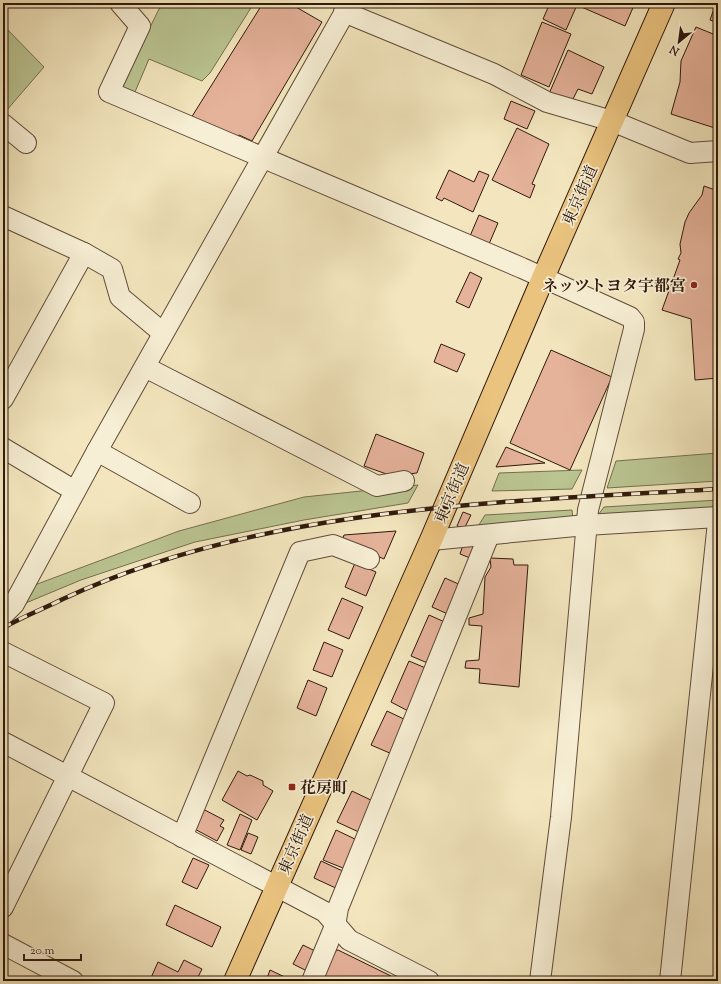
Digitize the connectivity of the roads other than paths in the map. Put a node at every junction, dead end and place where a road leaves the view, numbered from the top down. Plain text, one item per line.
1 (120, 3) edge
2 (664, 3) edge
3 (347, 8) edge
4 (612, 121) junction
5 (3, 124) edge
6 (26, 143) dead end
7 (718, 151) edge
8 (262, 157) junction
9 (3, 216) edge
10 (84, 253) junction
11 (543, 278) junction
12 (163, 333) junction
13 (144, 366) junction
14 (3, 399) edge
15 (3, 448) edge
16 (97, 451) junction
17 (404, 481) dead end
18 (75, 491) junction
19 (190, 503) dead end
20 (718, 517) edge
21 (718, 522) edge
22 (586, 525) junction
23 (489, 535) junction
24 (431, 540) junction
25 (369, 560) dead end
26 (3, 616) edge
27 (3, 652) edge
28 (3, 742) edge
29 (67, 777) junction
30 (182, 837) junction
31 (275, 888) junction
32 (3, 907) edge
33 (335, 926) junction
34 (3, 944) edge
35 (73, 981) edge
36 (234, 981) edge
37 (312, 981) edge
38 (429, 981) edge
39 (540, 981) edge
40 (670, 981) edge

1 - 8 street
2 - 4 highway, 東京街道
3 - 4 street
3 - 8 street
4 - 7 street
4 - 11 highway, 東京街道
5 - 6 street
8 - 11 street
8 - 12 street
9 - 10 street
10 - 12 street
10 - 14 street
11 - 22 street
11 - 24 highway, 東京街道
12 - 13 street
13 - 16 street
13 - 17 street
15 - 18 street
16 - 18 street
16 - 19 street
18 - 26 street
20 - 22 street
21 - 40 street
22 - 23 street
22 - 39 street
23 - 24 street
23 - 33 street
24 - 31 highway, 東京街道
25 - 30 street
27 - 29 street
28 - 29 street
29 - 30 street
29 - 32 street
30 - 31 street
31 - 33 street
31 - 36 highway, 東京街道
33 - 37 street
33 - 38 street
34 - 35 street

